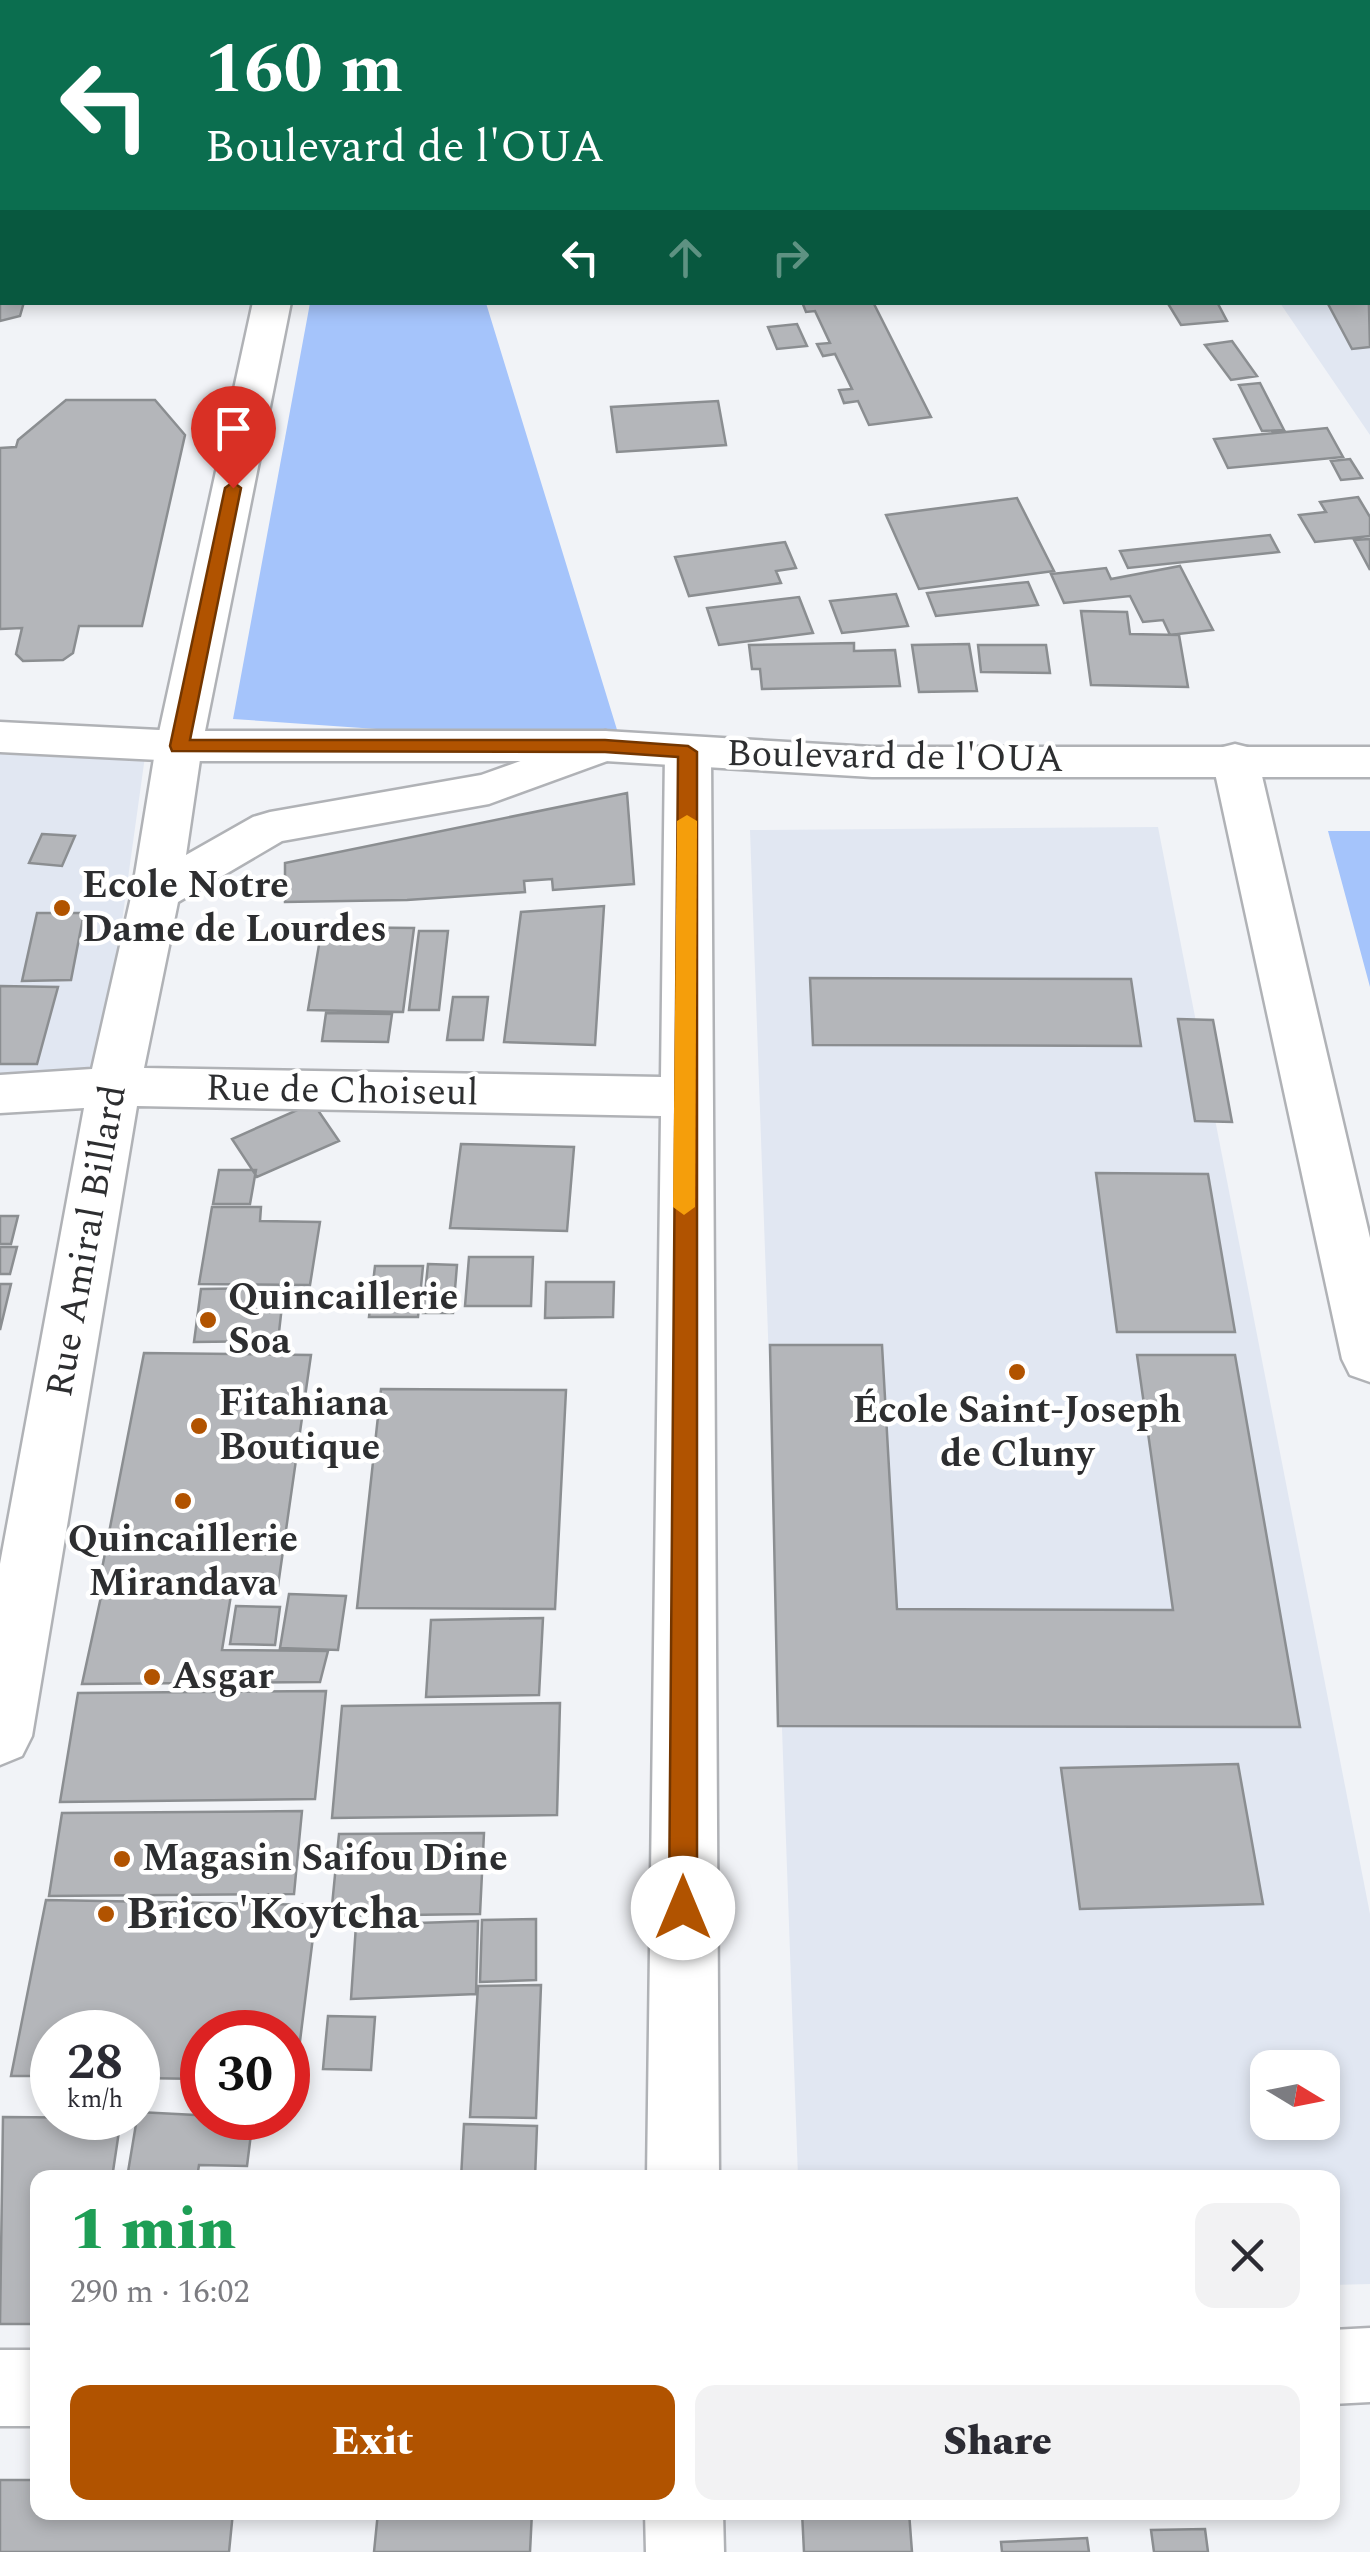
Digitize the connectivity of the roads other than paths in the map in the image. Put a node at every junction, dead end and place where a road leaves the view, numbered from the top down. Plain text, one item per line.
1 (271, 305) edge
2 (0, 737) edge
3 (179, 746) junction
4 (605, 746) junction
5 (688, 752) junction
6 (1234, 760) junction
7 (1370, 762) edge
8 (156, 893) junction
9 (114, 1087) junction
10 (0, 1094) edge
11 (684, 1097) junction
12 (1370, 1359) edge
13 (0, 1736) edge
14 (683, 2170) edge
15 (1370, 2365) edge
16 (1340, 2367) edge
17 (0, 2388) edge
18 (30, 2388) edge
19 (684, 2520) edge
20 (685, 2552) edge

1 - 3 street, Rue Amiral Billard
2 - 3 street, Boulevard de l'OUA
3 - 4 street, Boulevard de l'OUA
3 - 8 street, Rue Amiral Billard
4 - 5 street, Boulevard de l'OUA
4 - 8 street
5 - 6 street, Boulevard de l'OUA
5 - 11 street
6 - 7 street, Boulevard de l'OUA
6 - 12 street
8 - 9 street, Rue Amiral Billard
9 - 10 street, Rue de Choiseul
9 - 11 street, Rue de Choiseul
9 - 13 street, Rue Amiral Billard
11 - 14 street
15 - 16 street
17 - 18 street
19 - 20 street

